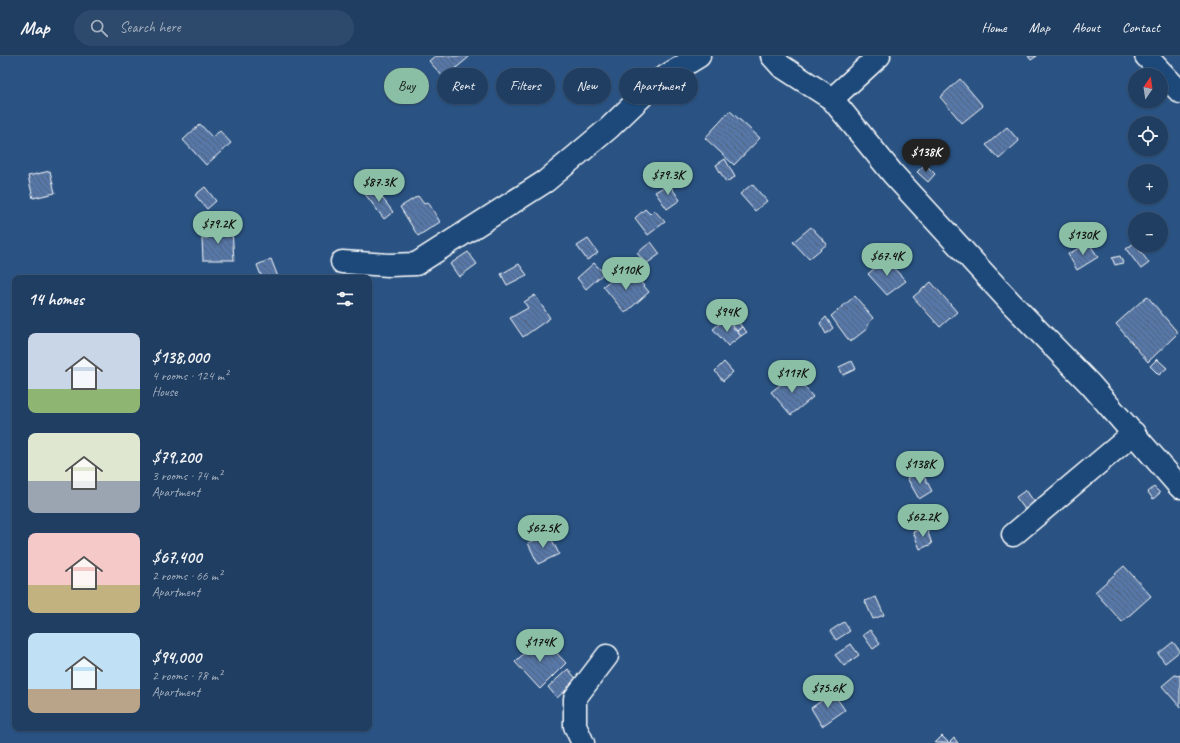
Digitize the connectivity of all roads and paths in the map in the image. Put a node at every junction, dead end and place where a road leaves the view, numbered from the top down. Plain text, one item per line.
1 (699, 56) edge
2 (772, 56) edge
3 (879, 56) edge
4 (1146, 56) edge
5 (1180, 92) edge
6 (832, 99) junction
7 (342, 262) dead end
8 (1134, 433) junction
9 (1180, 487) edge
10 (1013, 535) dead end
11 (607, 656) dead end
12 (583, 743) edge

1 - 7 street
2 - 6 street
3 - 6 street
4 - 5 street
6 - 8 street
8 - 9 street
8 - 10 street
11 - 12 street

